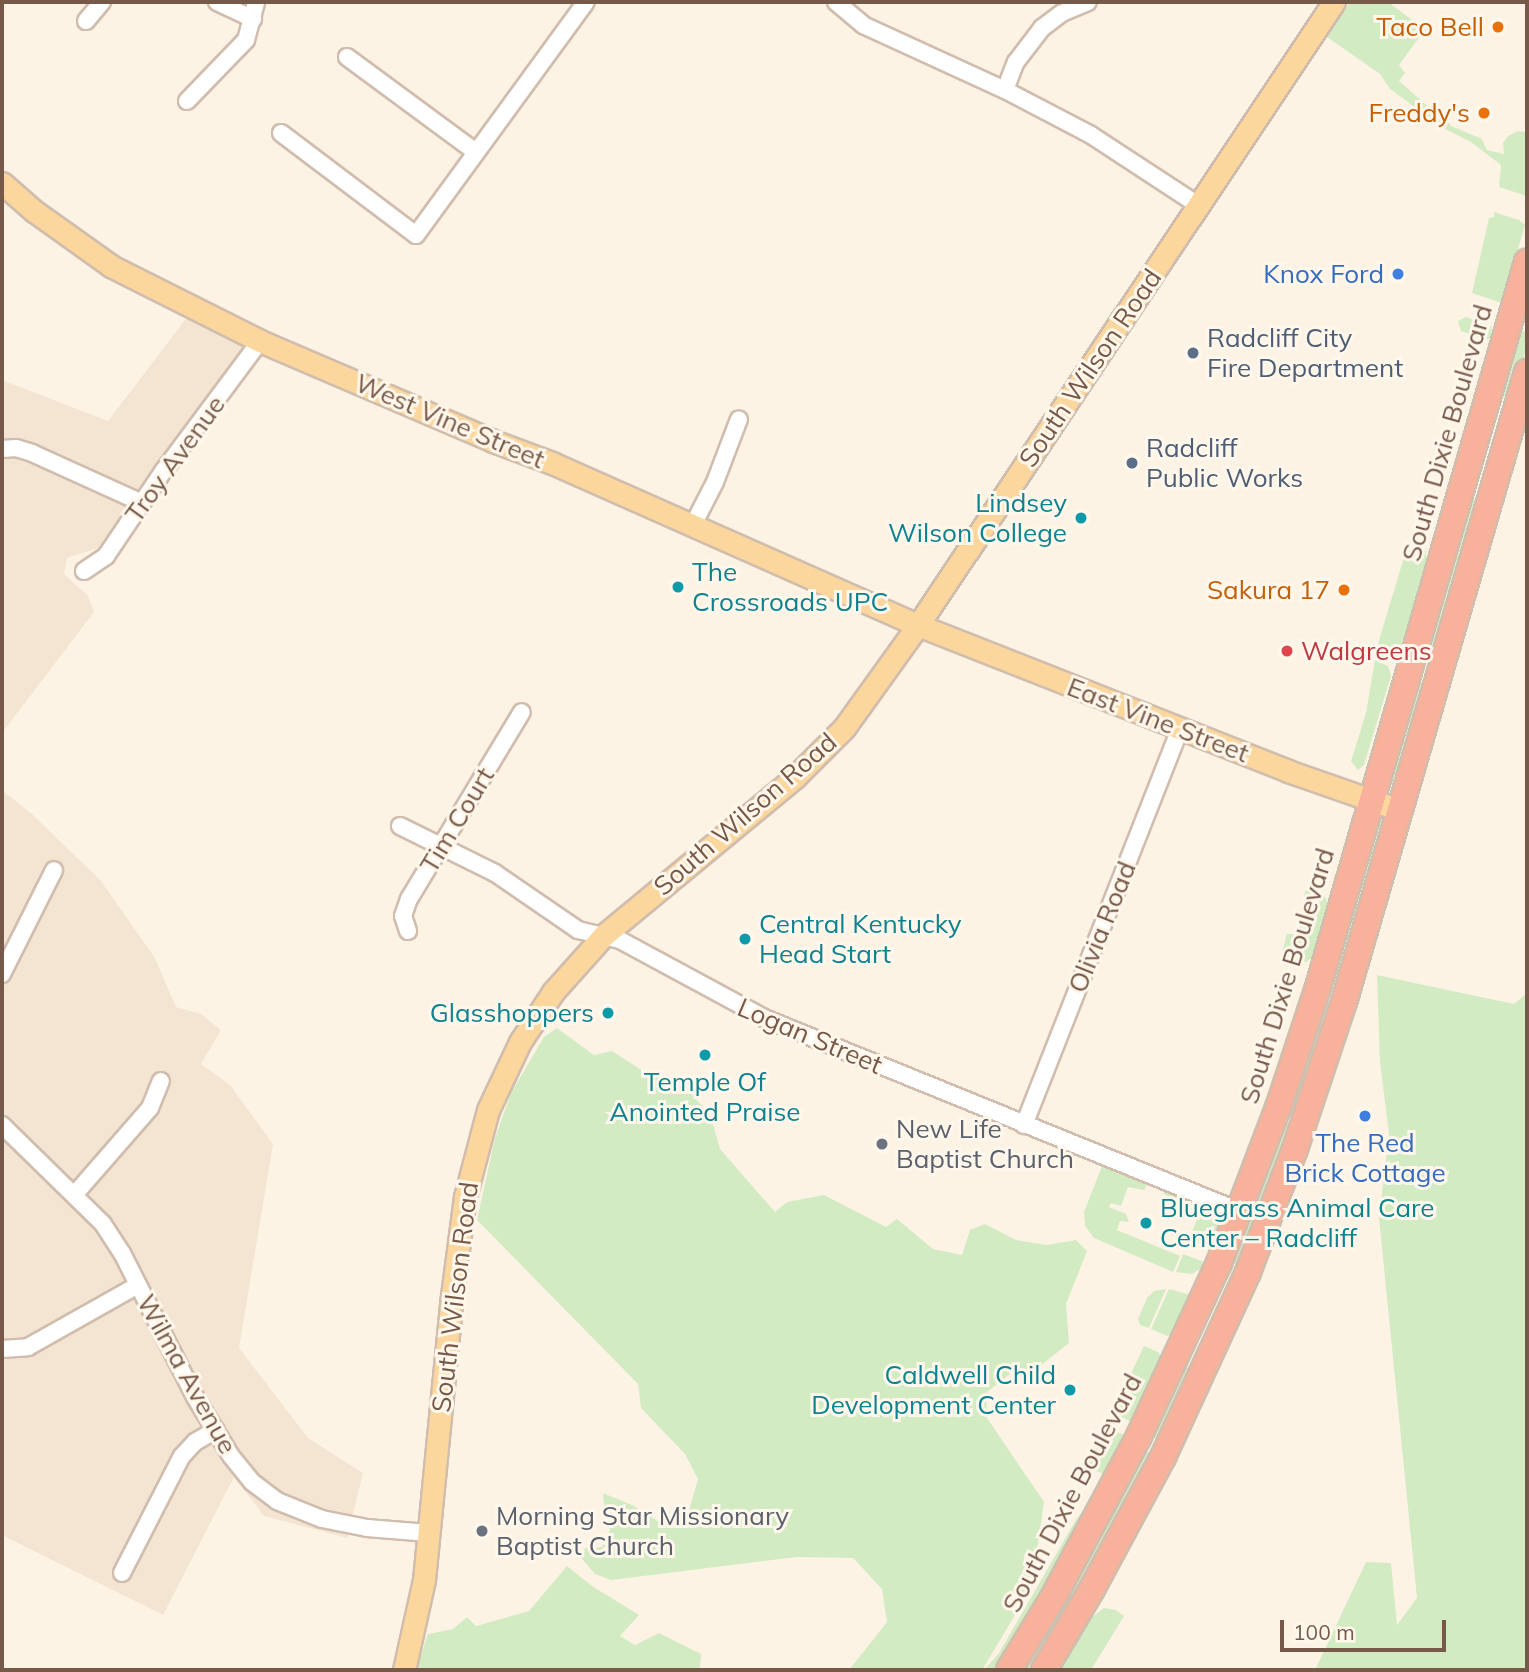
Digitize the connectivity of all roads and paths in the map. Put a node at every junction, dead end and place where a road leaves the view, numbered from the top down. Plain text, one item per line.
1 (102, 2) edge
2 (217, 2) edge
3 (256, 2) edge
4 (586, 2) edge
5 (836, 2) edge
6 (1088, 2) edge
7 (1334, 2) edge
8 (253, 19) junction
9 (86, 21) dead end
10 (347, 57) dead end
11 (1005, 90) junction
12 (187, 101) dead end
13 (281, 133) dead end
14 (476, 152) junction
15 (2, 183) edge
16 (1198, 205) junction
17 (1527, 262) edge
18 (260, 341) junction
19 (1527, 372) edge
20 (738, 418) dead end
21 (2, 449) edge
22 (142, 503) junction
23 (693, 525) junction
24 (84, 571) dead end
25 (918, 625) junction
26 (522, 712) dead end
27 (1180, 728) junction
28 (1371, 800) junction
29 (1400, 810) junction
30 (400, 826) dead end
31 (441, 846) junction
32 (54, 870) dead end
33 (408, 931) dead end
34 (603, 936) junction
35 (2, 974) edge
36 (161, 1081) dead end
37 (2, 1125) edge
38 (1024, 1125) junction
39 (75, 1194) junction
40 (1239, 1211) junction
41 (138, 1285) junction
42 (2, 1349) edge
43 (216, 1430) junction
44 (429, 1532) junction
45 (122, 1573) dead end
46 (404, 1670) edge
47 (1009, 1670) edge
48 (1044, 1670) edge

1 - 9 street
2 - 8 street
3 - 8 street
4 - 14 street
5 - 11 street
6 - 11 street
7 - 16 main road, South Wilson Road
8 - 12 street
10 - 14 street
11 - 16 street
13 - 14 street
15 - 18 main road, West Vine Street
16 - 25 main road, South Wilson Road
17 - 28 highway, South Dixie Boulevard
18 - 22 street, Troy Avenue
18 - 23 main road, West Vine Street
19 - 29 highway
20 - 23 street
21 - 22 street
22 - 24 street, Troy Avenue
23 - 25 main road, West Vine Street
25 - 27 main road, East Vine Street
25 - 34 main road, South Wilson Road
26 - 31 street, Tim Court
27 - 28 main road, East Vine Street
27 - 38 street, Olivia Road
28 - 29 main road, East Vine Street
28 - 40 highway, South Dixie Boulevard
29 - 48 highway
30 - 31 street, Logan Street
31 - 33 street, Tim Court
31 - 34 street, Logan Street
32 - 35 street
34 - 38 street, Logan Street
34 - 44 main road, South Wilson Road
36 - 39 street
37 - 39 street, Wilma Avenue
38 - 40 street, Logan Street
39 - 41 street, Wilma Avenue
40 - 47 highway, South Dixie Boulevard
41 - 42 street
41 - 43 street, Wilma Avenue
43 - 44 street, Wilma Avenue
43 - 45 street
44 - 46 main road, South Wilson Road

